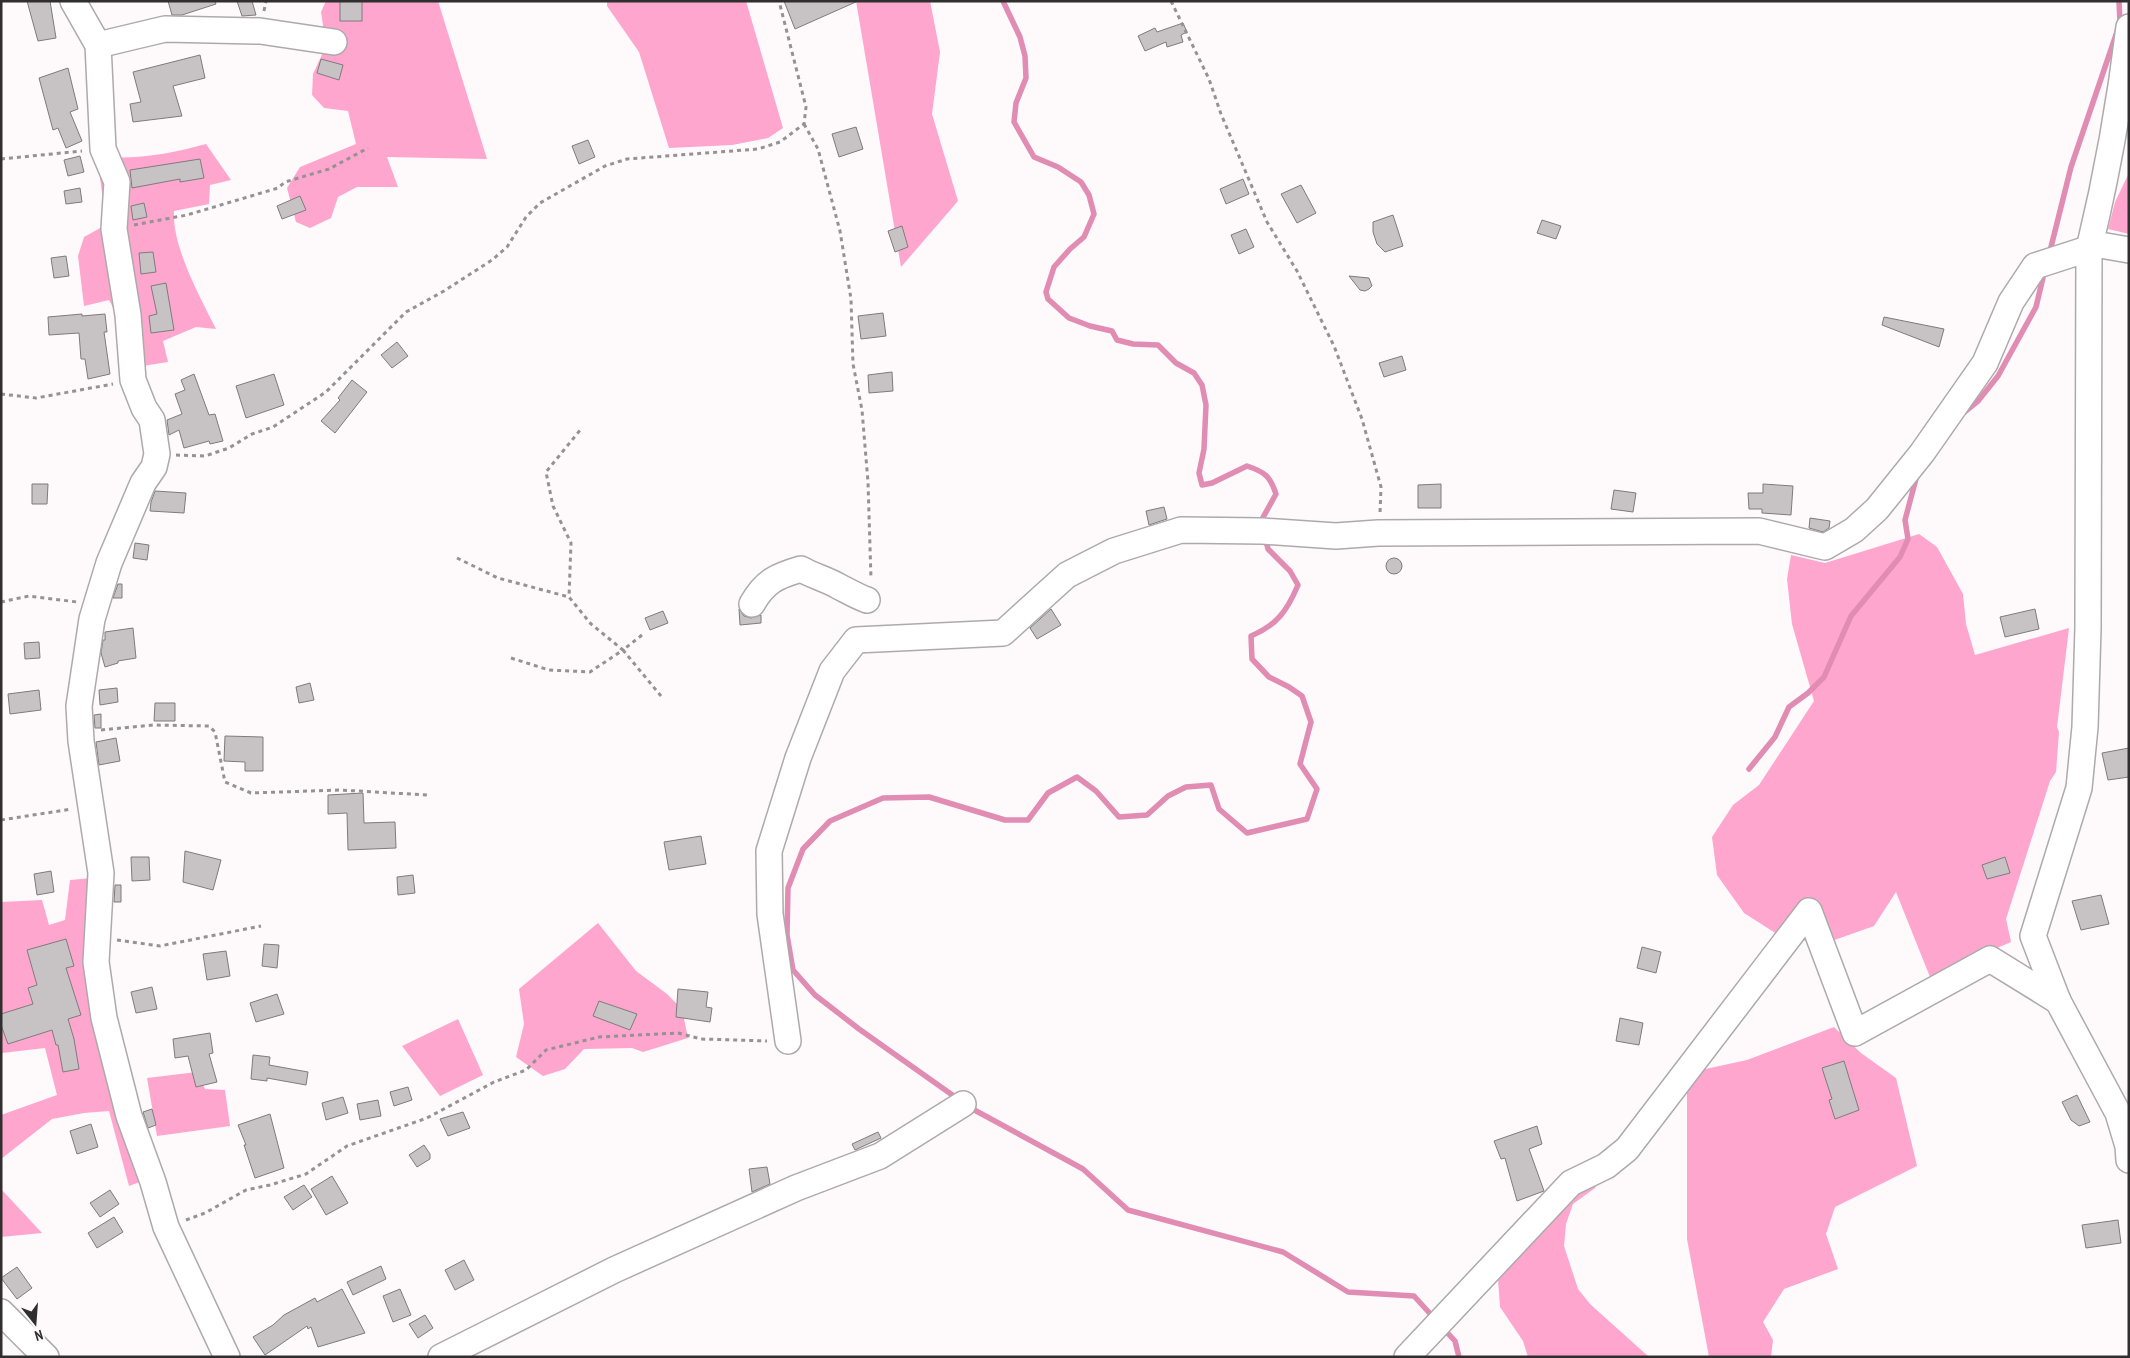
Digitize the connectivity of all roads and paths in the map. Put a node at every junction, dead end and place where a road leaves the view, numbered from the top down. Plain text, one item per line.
1 (73, 1) edge
2 (778, 1) edge
3 (1171, 1) edge
4 (2129, 27) edge
5 (334, 42) dead end
6 (98, 45) junction
7 (804, 124) junction
8 (368, 148) dead end
9 (103, 149) junction
10 (1, 159) edge
11 (114, 229) junction
12 (2089, 249) junction
13 (2129, 250) edge
14 (133, 380) junction
15 (1, 394) edge
16 (581, 430) dead end
17 (157, 454) junction
18 (1378, 533) junction
19 (457, 558) dead end
20 (570, 597) junction
21 (867, 600) joint
22 (1, 602) edge
23 (752, 604) dead end
24 (96, 605) junction
25 (642, 635) dead end
26 (622, 650) junction
27 (511, 658) dead end
28 (661, 696) dead end
29 (80, 732) junction
30 (427, 795) dead end
31 (91, 806) junction
32 (1, 820) edge
33 (261, 926) dead end
34 (96, 938) junction
35 (2058, 1001) junction
36 (788, 1041) joint
37 (963, 1104) dead end
38 (2129, 1160) edge
39 (166, 1228) junction
40 (1, 1312) edge
41 (46, 1357) edge
42 (227, 1357) edge
43 (441, 1357) edge
44 (1407, 1357) edge

1 - 6 street
2 - 7 path
3 - 18 path
4 - 12 street
5 - 6 street
6 - 9 street
7 - 17 path
7 - 21 path
8 - 11 path
9 - 10 path
9 - 11 street
11 - 14 street
12 - 13 street
12 - 18 street
12 - 35 street
14 - 15 path
14 - 17 street
16 - 20 path
17 - 24 street
18 - 36 street
19 - 20 path
20 - 26 path
21 - 23 street
22 - 24 path
24 - 29 street
25 - 26 path
26 - 27 path
26 - 28 path
29 - 30 path
29 - 31 street
31 - 32 path
31 - 34 street
33 - 34 path
34 - 39 street
35 - 38 street
35 - 44 street
36 - 39 path
37 - 43 street
39 - 42 street
40 - 41 street

